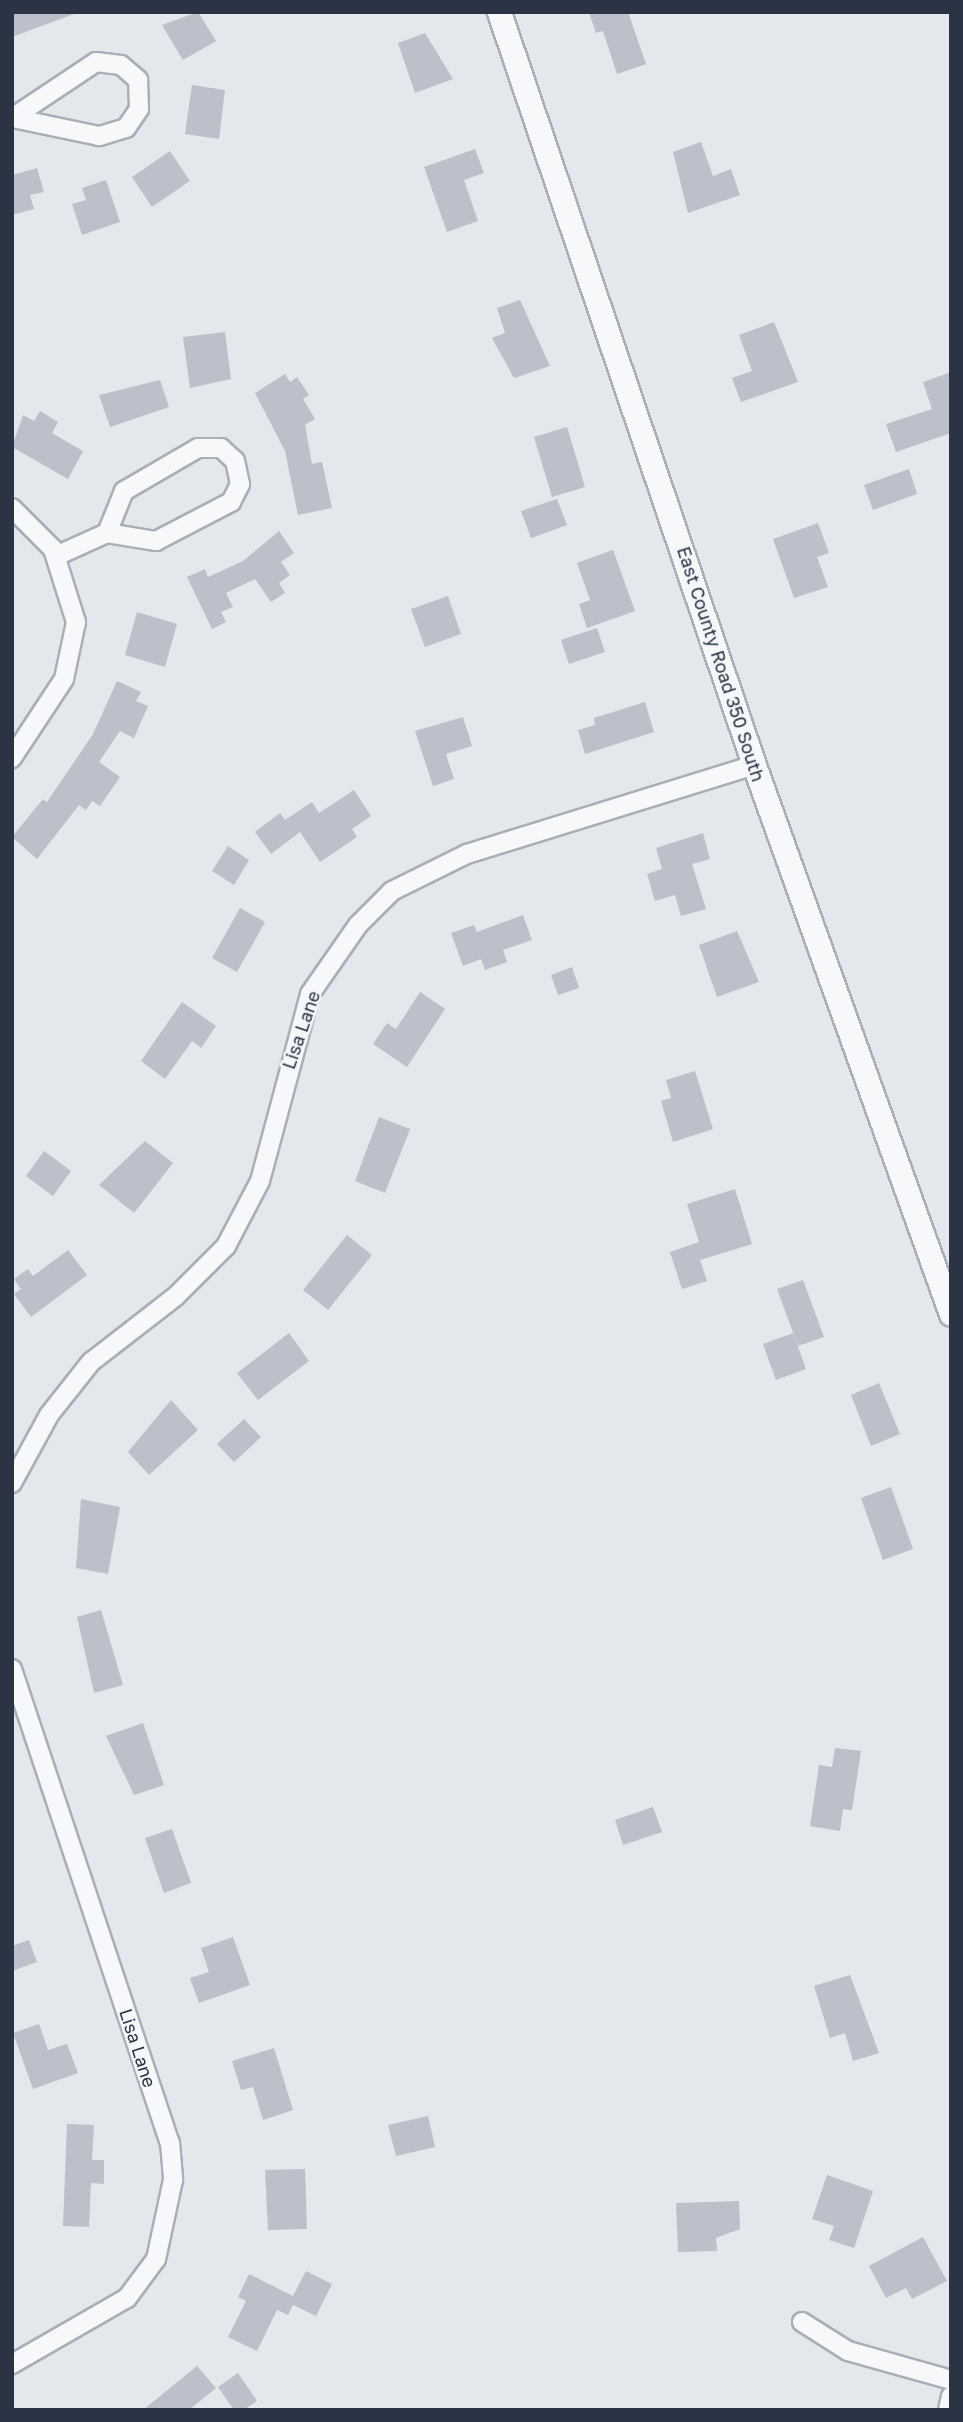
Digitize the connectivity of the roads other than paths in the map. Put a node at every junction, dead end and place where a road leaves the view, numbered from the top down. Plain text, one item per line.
1 (499, 12) edge
2 (13, 118) edge
3 (12, 509) edge
4 (107, 533) junction
5 (56, 556) junction
6 (12, 758) edge
7 (754, 765) junction
8 (951, 1314) edge
9 (12, 1483) edge
10 (12, 1669) edge
11 (802, 2322) dead end
12 (12, 2364) edge
13 (951, 2380) edge
14 (951, 2396) edge
15 (948, 2410) edge

1 - 7 street, East County Road 350 South
2 - 2 street
3 - 5 street
4 - 4 street
4 - 5 street
5 - 6 street
7 - 8 street, East County Road 350 South
7 - 9 street, Lisa Lane
10 - 12 street, Lisa Lane
11 - 13 street
14 - 15 street

